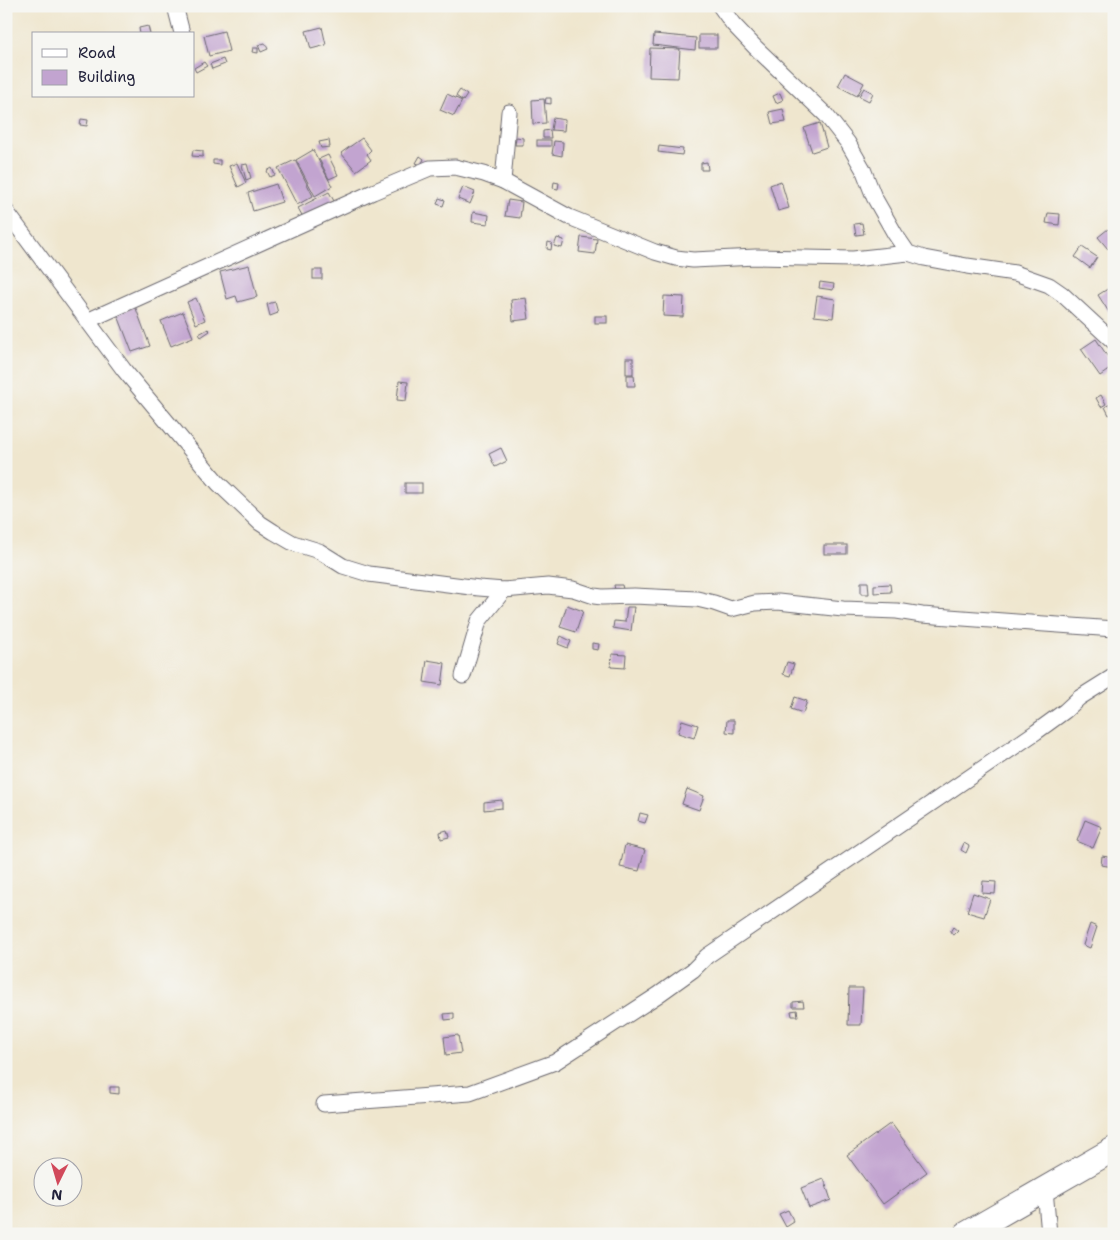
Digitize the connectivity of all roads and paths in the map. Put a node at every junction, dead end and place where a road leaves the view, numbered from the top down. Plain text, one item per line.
1 (175, 6) edge
2 (720, 6) edge
3 (182, 32) edge
4 (509, 112) dead end
5 (503, 181) junction
6 (6, 211) edge
7 (908, 253) junction
8 (87, 321) junction
9 (1114, 342) edge
10 (504, 590) junction
11 (1114, 629) edge
12 (463, 676) dead end
13 (1114, 676) edge
14 (324, 1104) dead end
15 (1114, 1149) edge
16 (1045, 1190) junction
17 (966, 1234) edge
18 (1049, 1234) edge

1 - 3 street
2 - 7 street
4 - 5 street
5 - 7 street
5 - 8 street
6 - 8 street
7 - 9 street
8 - 10 street
10 - 11 street
10 - 12 street
13 - 14 street
15 - 16 main road
16 - 17 main road
16 - 18 street

